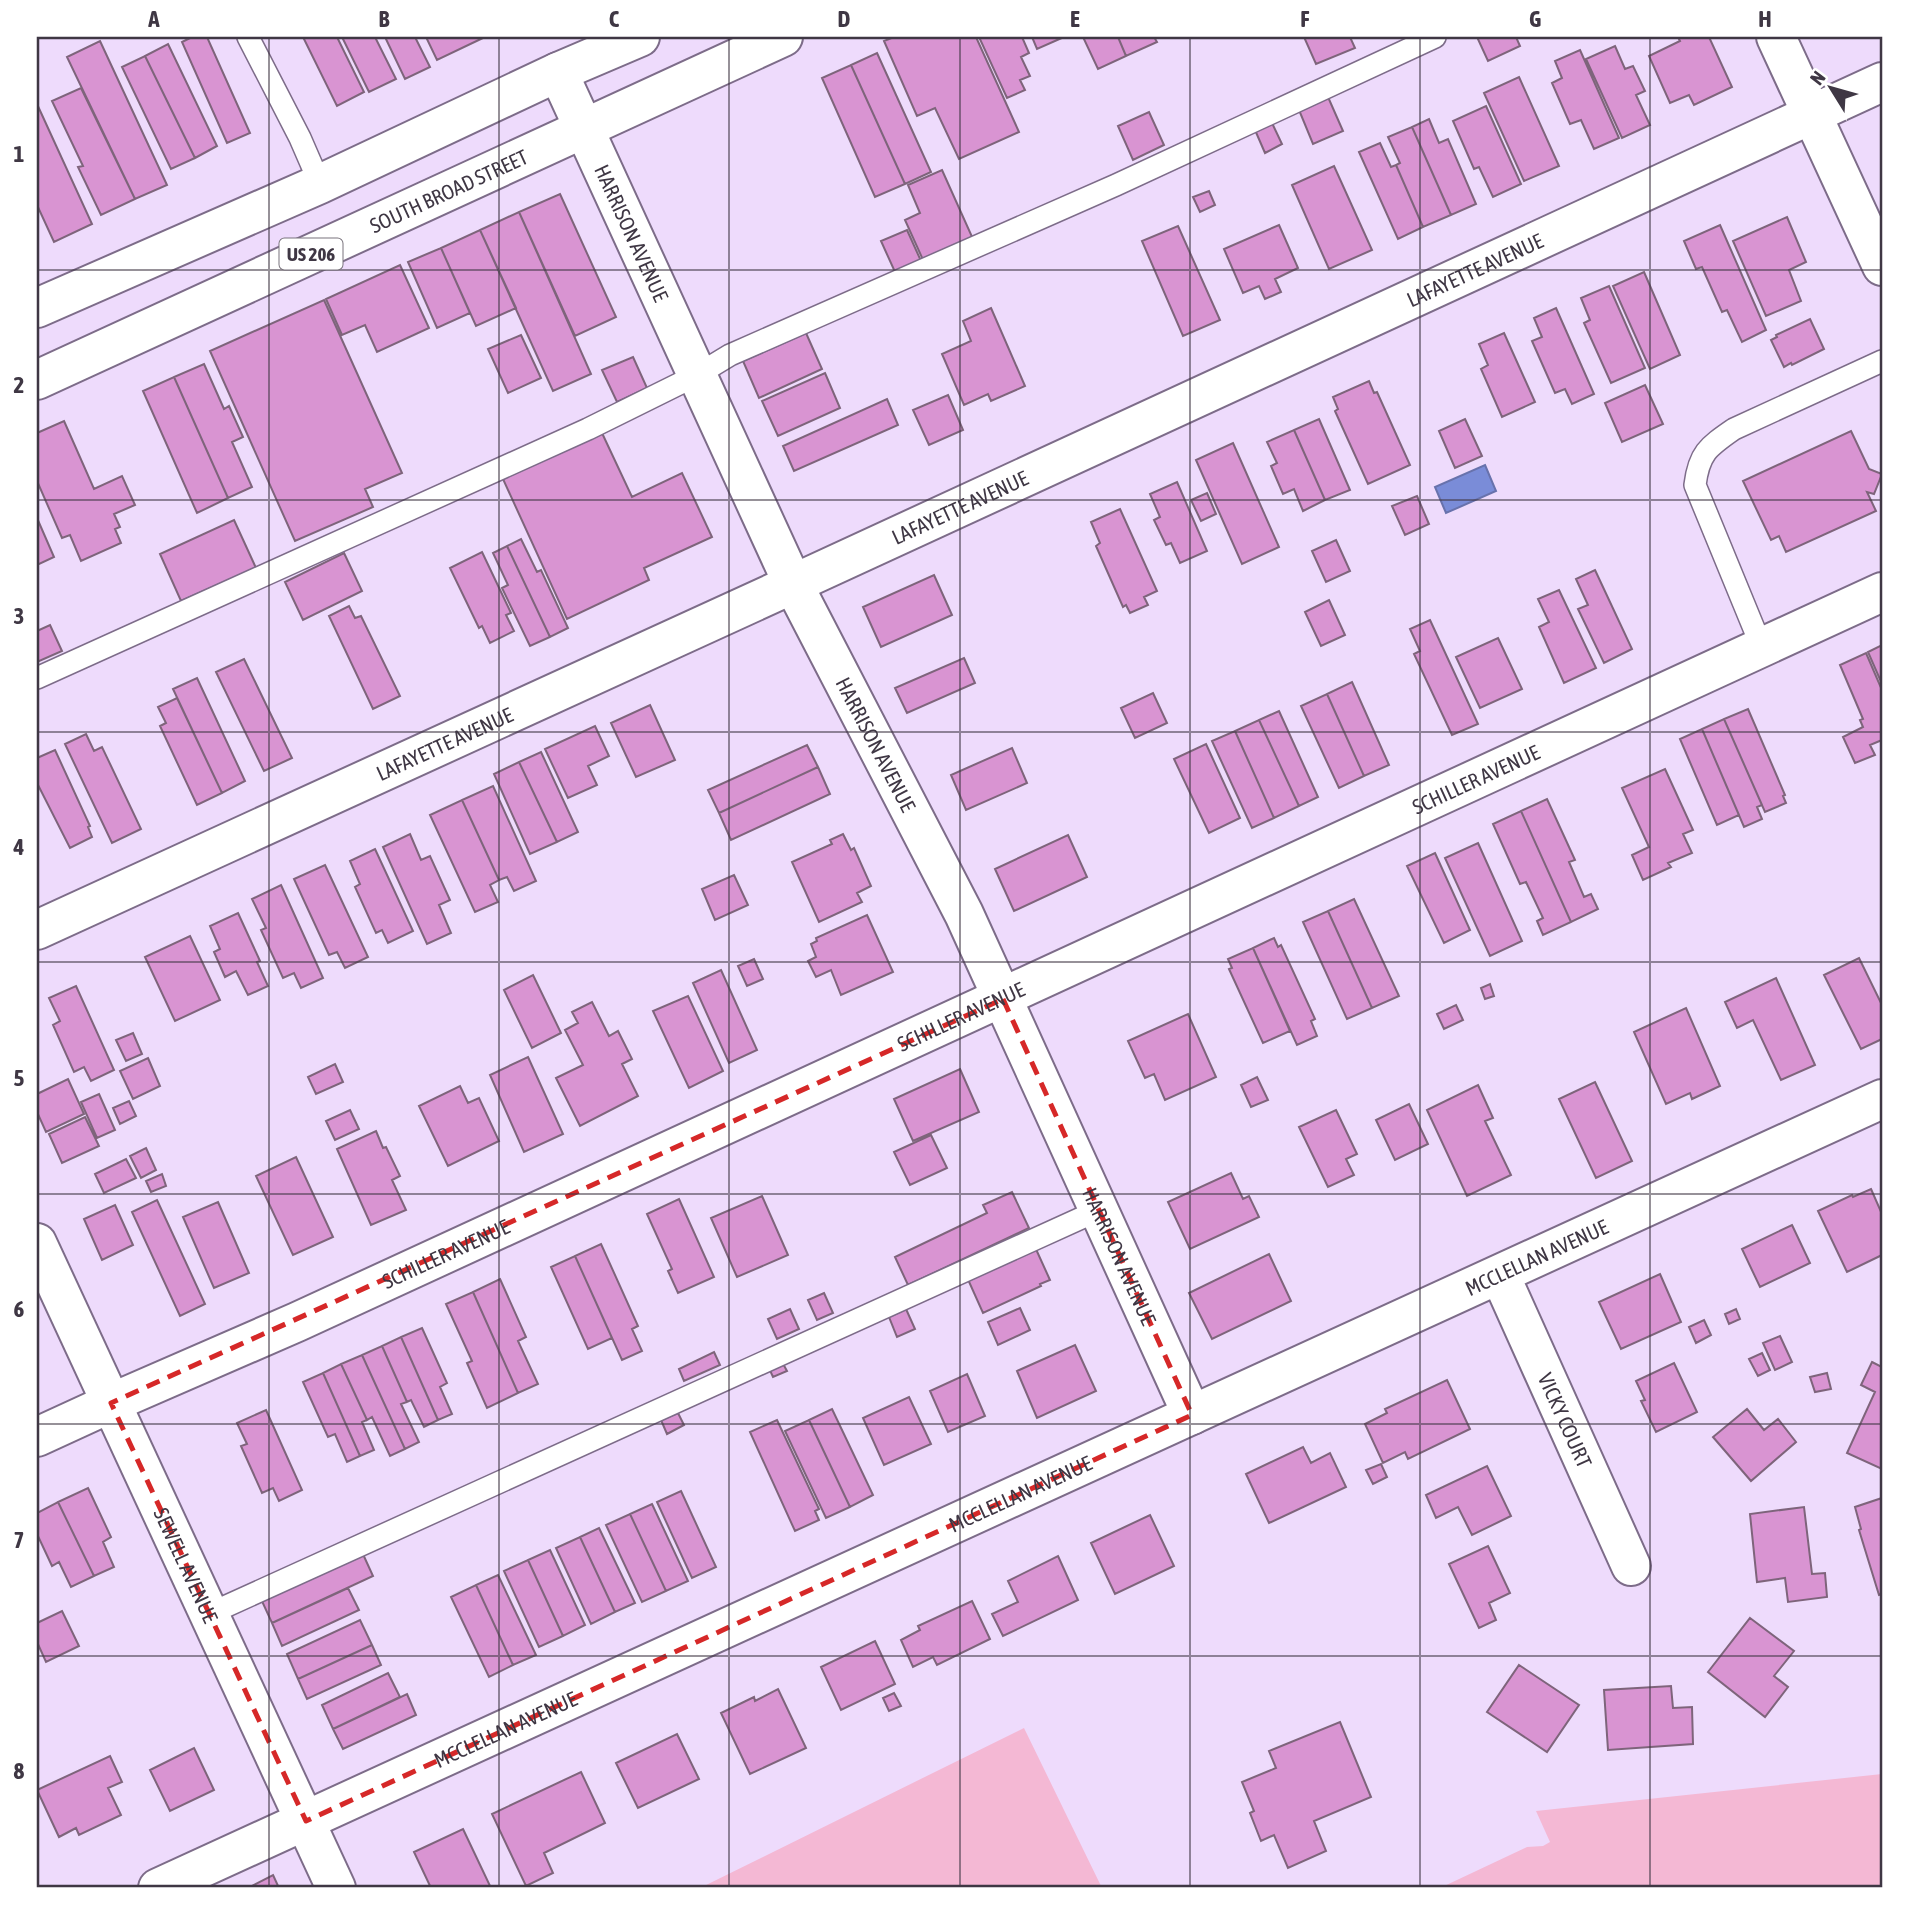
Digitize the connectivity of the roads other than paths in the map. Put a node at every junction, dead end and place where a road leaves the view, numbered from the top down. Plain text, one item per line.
1 (248, 37) edge
2 (640, 37) edge
3 (783, 37) edge
4 (1435, 37) edge
5 (1776, 37) edge
6 (558, 72) junction
7 (1882, 82) edge
8 (1811, 114) junction
9 (585, 128) junction
10 (320, 184) junction
11 (1882, 266) edge
12 (38, 304) edge
13 (1882, 361) edge
14 (697, 375) junction
15 (37, 380) edge
16 (793, 584) junction
17 (1882, 592) edge
18 (1762, 648) junction
19 (37, 678) edge
20 (37, 930) edge
21 (1003, 999) junction
22 (1882, 1099) edge
23 (1099, 1210) junction
24 (37, 1243) edge
25 (1500, 1275) junction
26 (111, 1403) junction
27 (1192, 1415) junction
28 (37, 1437) edge
29 (1631, 1566) dead end
30 (209, 1614) junction
31 (306, 1821) junction
32 (158, 1888) edge
33 (337, 1888) edge

1 - 10 lane
2 - 6 street
3 - 9 street, SOUTH BROAD STREET / US 206
4 - 14 lane
5 - 8 street
6 - 9 street, HARRISON AVENUE
6 - 10 street
7 - 8 street, LAFAYETTE AVENUE
8 - 11 street
8 - 16 street, LAFAYETTE AVENUE
9 - 14 street, HARRISON AVENUE
9 - 15 street, SOUTH BROAD STREET / US 206
10 - 12 street
13 - 18 lane
14 - 16 street, HARRISON AVENUE
14 - 19 lane
16 - 20 street, LAFAYETTE AVENUE
16 - 21 street, HARRISON AVENUE
17 - 18 street, SCHILLER AVENUE
18 - 21 street, SCHILLER AVENUE
21 - 23 street, HARRISON AVENUE
21 - 26 street, SCHILLER AVENUE
22 - 25 street, MCCLELLAN AVENUE
23 - 27 street, HARRISON AVENUE
23 - 30 lane
24 - 26 street, SEWELL AVENUE
25 - 27 street, MCCLELLAN AVENUE
25 - 29 street, VICKY COURT
26 - 28 street, SCHILLER AVENUE
26 - 30 street, SEWELL AVENUE
27 - 31 street, MCCLELLAN AVENUE
30 - 31 street, SEWELL AVENUE
31 - 32 street, MCCLELLAN AVENUE
31 - 33 street, SEWELL AVENUE

